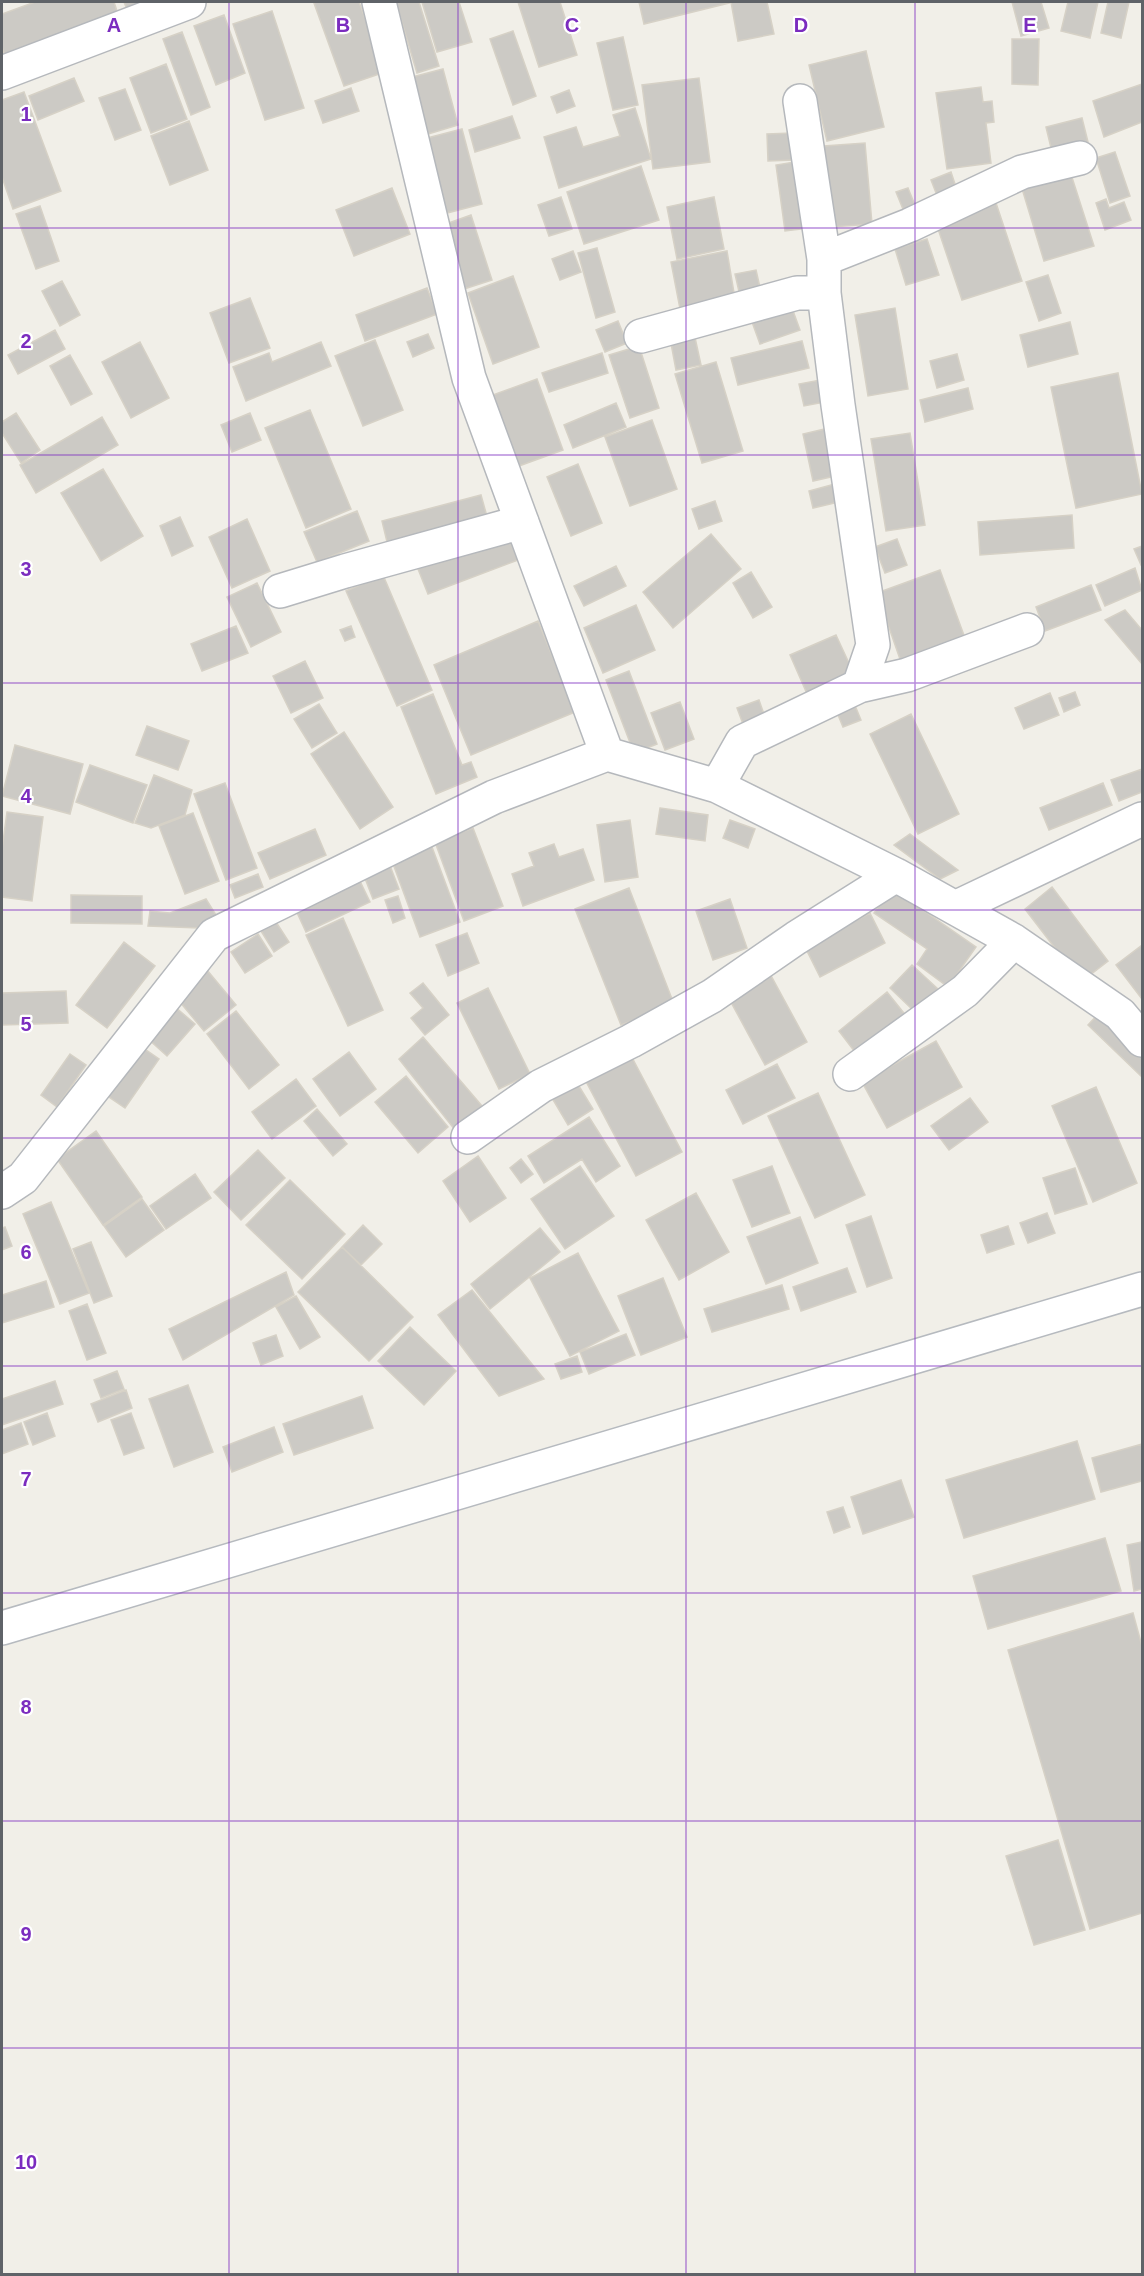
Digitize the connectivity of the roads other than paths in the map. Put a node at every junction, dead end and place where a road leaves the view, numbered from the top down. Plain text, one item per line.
1 (189, 2) edge
2 (379, 2) edge
3 (2, 73) edge
4 (800, 101) dead end
5 (1080, 158) dead end
6 (824, 259) junction
7 (824, 293) junction
8 (640, 336) dead end
9 (522, 522) junction
10 (280, 591) dead end
11 (1027, 630) dead end
12 (860, 686) junction
13 (607, 754) junction
14 (717, 786) junction
15 (1143, 819) edge
16 (896, 875) junction
17 (956, 908) junction
18 (1014, 941) junction
19 (1143, 1040) edge
20 (850, 1074) dead end
21 (468, 1137) dead end
22 (2, 1192) edge
23 (1143, 1289) edge
24 (2, 1628) edge

1 - 3 street
2 - 9 street
4 - 6 street
5 - 6 street
6 - 7 street
7 - 8 street
7 - 12 street
9 - 10 street
9 - 13 street
11 - 12 street
12 - 14 street
13 - 14 street
13 - 22 street
14 - 16 street
15 - 17 street
16 - 17 street
16 - 21 street
17 - 18 street
18 - 19 street
18 - 20 street
23 - 24 street

